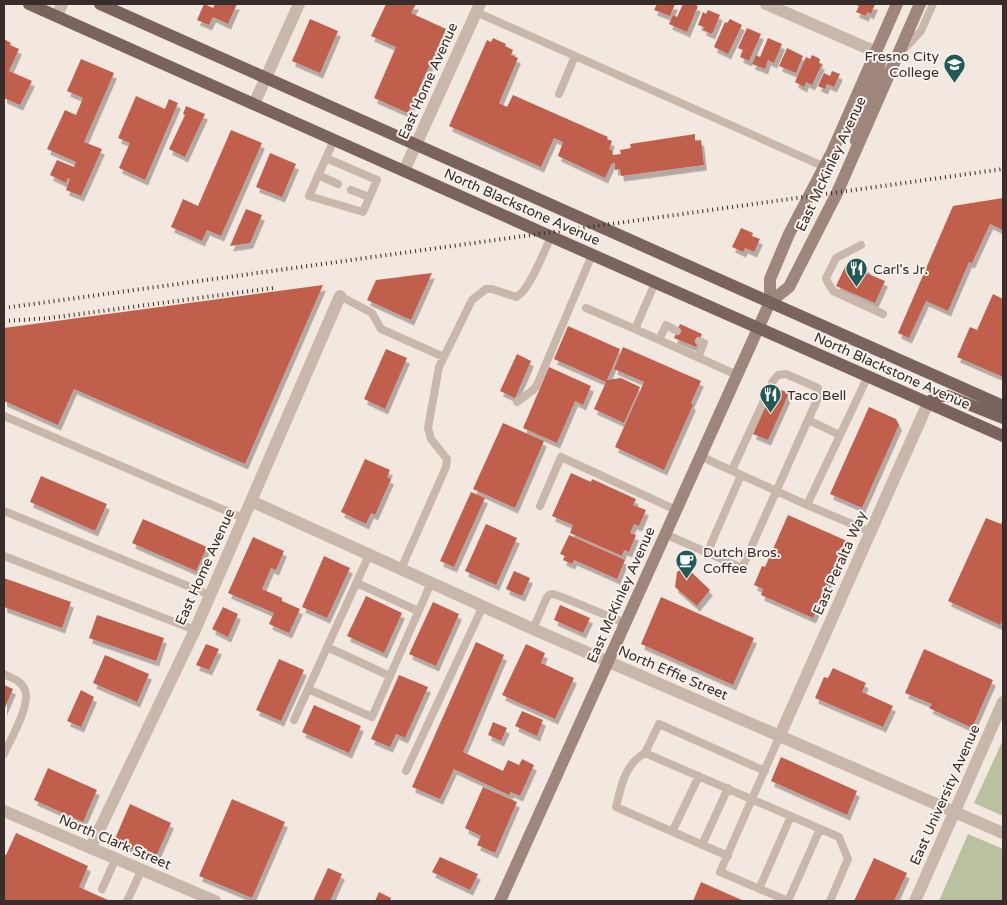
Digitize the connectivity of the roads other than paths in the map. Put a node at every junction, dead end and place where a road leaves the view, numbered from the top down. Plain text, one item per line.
1 (29, 4) edge
2 (62, 4) edge
3 (100, 4) edge
4 (299, 4) edge
5 (766, 4) edge
6 (897, 4) edge
7 (911, 4) edge
8 (920, 4) edge
9 (933, 4) edge
10 (478, 8) edge
11 (57, 16) junction
12 (876, 52) junction
13 (575, 56) junction
14 (896, 58) junction
15 (266, 78) junction
16 (558, 94) dead end
17 (254, 104) junction
18 (334, 140) junction
19 (416, 145) junction
20 (326, 158) junction
21 (853, 158) junction
22 (824, 168) junction
23 (404, 171) junction
24 (318, 175) junction
25 (338, 184) dead end
26 (351, 190) dead end
27 (370, 197) junction
28 (550, 237) junction
29 (861, 245) dead end
30 (592, 255) junction
31 (656, 283) junction
32 (340, 296) joint
33 (770, 302) junction
34 (586, 308) dead end
35 (883, 314) dead end
36 (758, 328) junction
37 (635, 329) junction
38 (678, 331) dead end
39 (660, 340) junction
40 (699, 341) dead end
41 (444, 357) junction
42 (698, 357) junction
43 (737, 375) junction
44 (868, 376) junction
45 (517, 402) dead end
46 (928, 403) junction
47 (1003, 406) edge
48 (4, 416) edge
49 (1003, 418) edge
50 (808, 420) junction
51 (968, 421) junction
52 (1003, 430) edge
53 (840, 435) junction
54 (1003, 436) edge
55 (700, 456) junction
56 (732, 470) junction
57 (741, 474) junction
58 (777, 491) junction
59 (251, 501) junction
60 (807, 505) junction
61 (540, 506) dead end
62 (676, 510) junction
63 (4, 512) edge
64 (243, 518) junction
65 (871, 532) junction
66 (665, 534) junction
67 (707, 553) junction
68 (369, 555) junction
69 (4, 556) edge
70 (401, 569) junction
71 (357, 583) junction
72 (431, 583) junction
73 (210, 596) junction
74 (483, 606) junction
75 (418, 612) junction
76 (625, 623) junction
77 (533, 629) junction
78 (195, 630) junction
79 (327, 647) junction
80 (608, 662) junction
81 (4, 674) edge
82 (390, 676) junction
83 (308, 689) junction
84 (1003, 702) edge
85 (294, 720) dead end
86 (780, 735) junction
87 (645, 753) junction
88 (4, 754) edge
89 (406, 771) dead end
90 (765, 771) junction
91 (699, 776) junction
92 (728, 788) junction
93 (753, 799) junction
94 (955, 811) junction
95 (5, 813) edge
96 (791, 816) junction
97 (820, 829) junction
98 (672, 832) junction
99 (1003, 833) edge
100 (702, 845) junction
101 (91, 847) junction
102 (728, 856) junction
103 (116, 858) junction
104 (142, 870) junction
105 (102, 889) dead end
106 (759, 889) junction
107 (127, 901) edge
108 (214, 901) edge
109 (500, 901) edge
110 (788, 901) edge
111 (830, 901) edge
112 (915, 901) edge

1 - 11 main road, North Blackstone Avenue
2 - 11 street
3 - 15 main road, North Blackstone Avenue
4 - 15 street
5 - 12 street
6 - 12 main road, East McKinley Avenue
7 - 14 main road
8 - 14 main road, East McKinley Avenue
9 - 14 lane
10 - 13 lane
10 - 19 street, East Home Avenue
11 - 17 main road, North Blackstone Avenue
12 - 21 main road
12 - 22 main road, East McKinley Avenue
13 - 16 lane
13 - 22 lane
14 - 21 main road, East McKinley Avenue
15 - 17 street
15 - 19 main road, North Blackstone Avenue
17 - 18 main road, North Blackstone Avenue
18 - 20 lane
18 - 23 main road, North Blackstone Avenue
19 - 23 street, East Home Avenue
19 - 33 main road, North Blackstone Avenue
20 - 24 lane
20 - 27 lane
21 - 33 main road, East McKinley Avenue
22 - 33 main road, East McKinley Avenue
23 - 28 main road, North Blackstone Avenue
24 - 25 lane
24 - 27 lane
26 - 27 lane
28 - 30 main road, North Blackstone Avenue
28 - 41 lane
29 - 35 lane
30 - 31 main road, North Blackstone Avenue
30 - 45 lane
31 - 36 main road, North Blackstone Avenue
31 - 37 lane
32 - 41 lane
32 - 59 street, East Home Avenue
33 - 36 main road, East McKinley Avenue
33 - 47 main road, North Blackstone Avenue
34 - 37 lane
36 - 43 main road, East McKinley Avenue
36 - 44 main road, North Blackstone Avenue
37 - 39 lane
38 - 39 lane
39 - 42 lane
40 - 42 lane
41 - 70 lane
42 - 43 lane
43 - 55 main road, East McKinley Avenue
44 - 46 main road, North Blackstone Avenue
44 - 53 lane
46 - 49 main road
46 - 51 main road, North Blackstone Avenue
46 - 65 street, East Peralta Way
48 - 64 lane
50 - 53 lane
50 - 56 lane
50 - 58 lane
51 - 52 main road
51 - 54 main road, North Blackstone Avenue
53 - 60 lane
55 - 56 lane
55 - 62 main road, East McKinley Avenue
56 - 57 lane
57 - 58 lane
57 - 67 lane
58 - 60 lane
58 - 67 lane
59 - 64 street, East Home Avenue
59 - 68 street, North Effie Street
60 - 65 lane
61 - 62 lane
62 - 66 main road, East McKinley Avenue
63 - 73 lane
64 - 73 street, East Home Avenue
65 - 86 street, East Peralta Way
66 - 67 lane
66 - 76 main road, East McKinley Avenue
68 - 70 street, North Effie Street
68 - 71 lane
69 - 78 lane
70 - 72 street, North Effie Street
71 - 75 lane
71 - 79 lane
72 - 74 street, North Effie Street
72 - 75 lane
73 - 78 street, East Home Avenue
74 - 77 street, North Effie Street
74 - 89 lane
75 - 82 lane
76 - 77 lane
76 - 80 main road, East McKinley Avenue
77 - 80 street, North Effie Street
78 - 101 street, East Home Avenue
79 - 82 lane
79 - 83 lane
80 - 86 street, North Effie Street
80 - 109 main road, East McKinley Avenue
81 - 88 lane
82 - 83 lane
83 - 85 lane
84 - 94 street, East University Avenue
86 - 90 lane
86 - 94 street, North Effie Street
87 - 90 lane
87 - 91 lane
87 - 98 lane
90 - 93 lane
91 - 92 lane
91 - 98 lane
92 - 93 lane
92 - 100 lane
93 - 96 lane
93 - 102 lane
94 - 99 street, North Effie Street
94 - 112 street, East University Avenue
95 - 101 street, North Clark Street
96 - 97 lane
96 - 106 lane
97 - 110 lane
97 - 111 lane
98 - 100 lane
100 - 102 lane
101 - 103 street, North Clark Street
102 - 106 lane
103 - 104 street, North Clark Street
103 - 105 lane
104 - 107 lane
104 - 108 street, North Clark Street
106 - 110 lane

